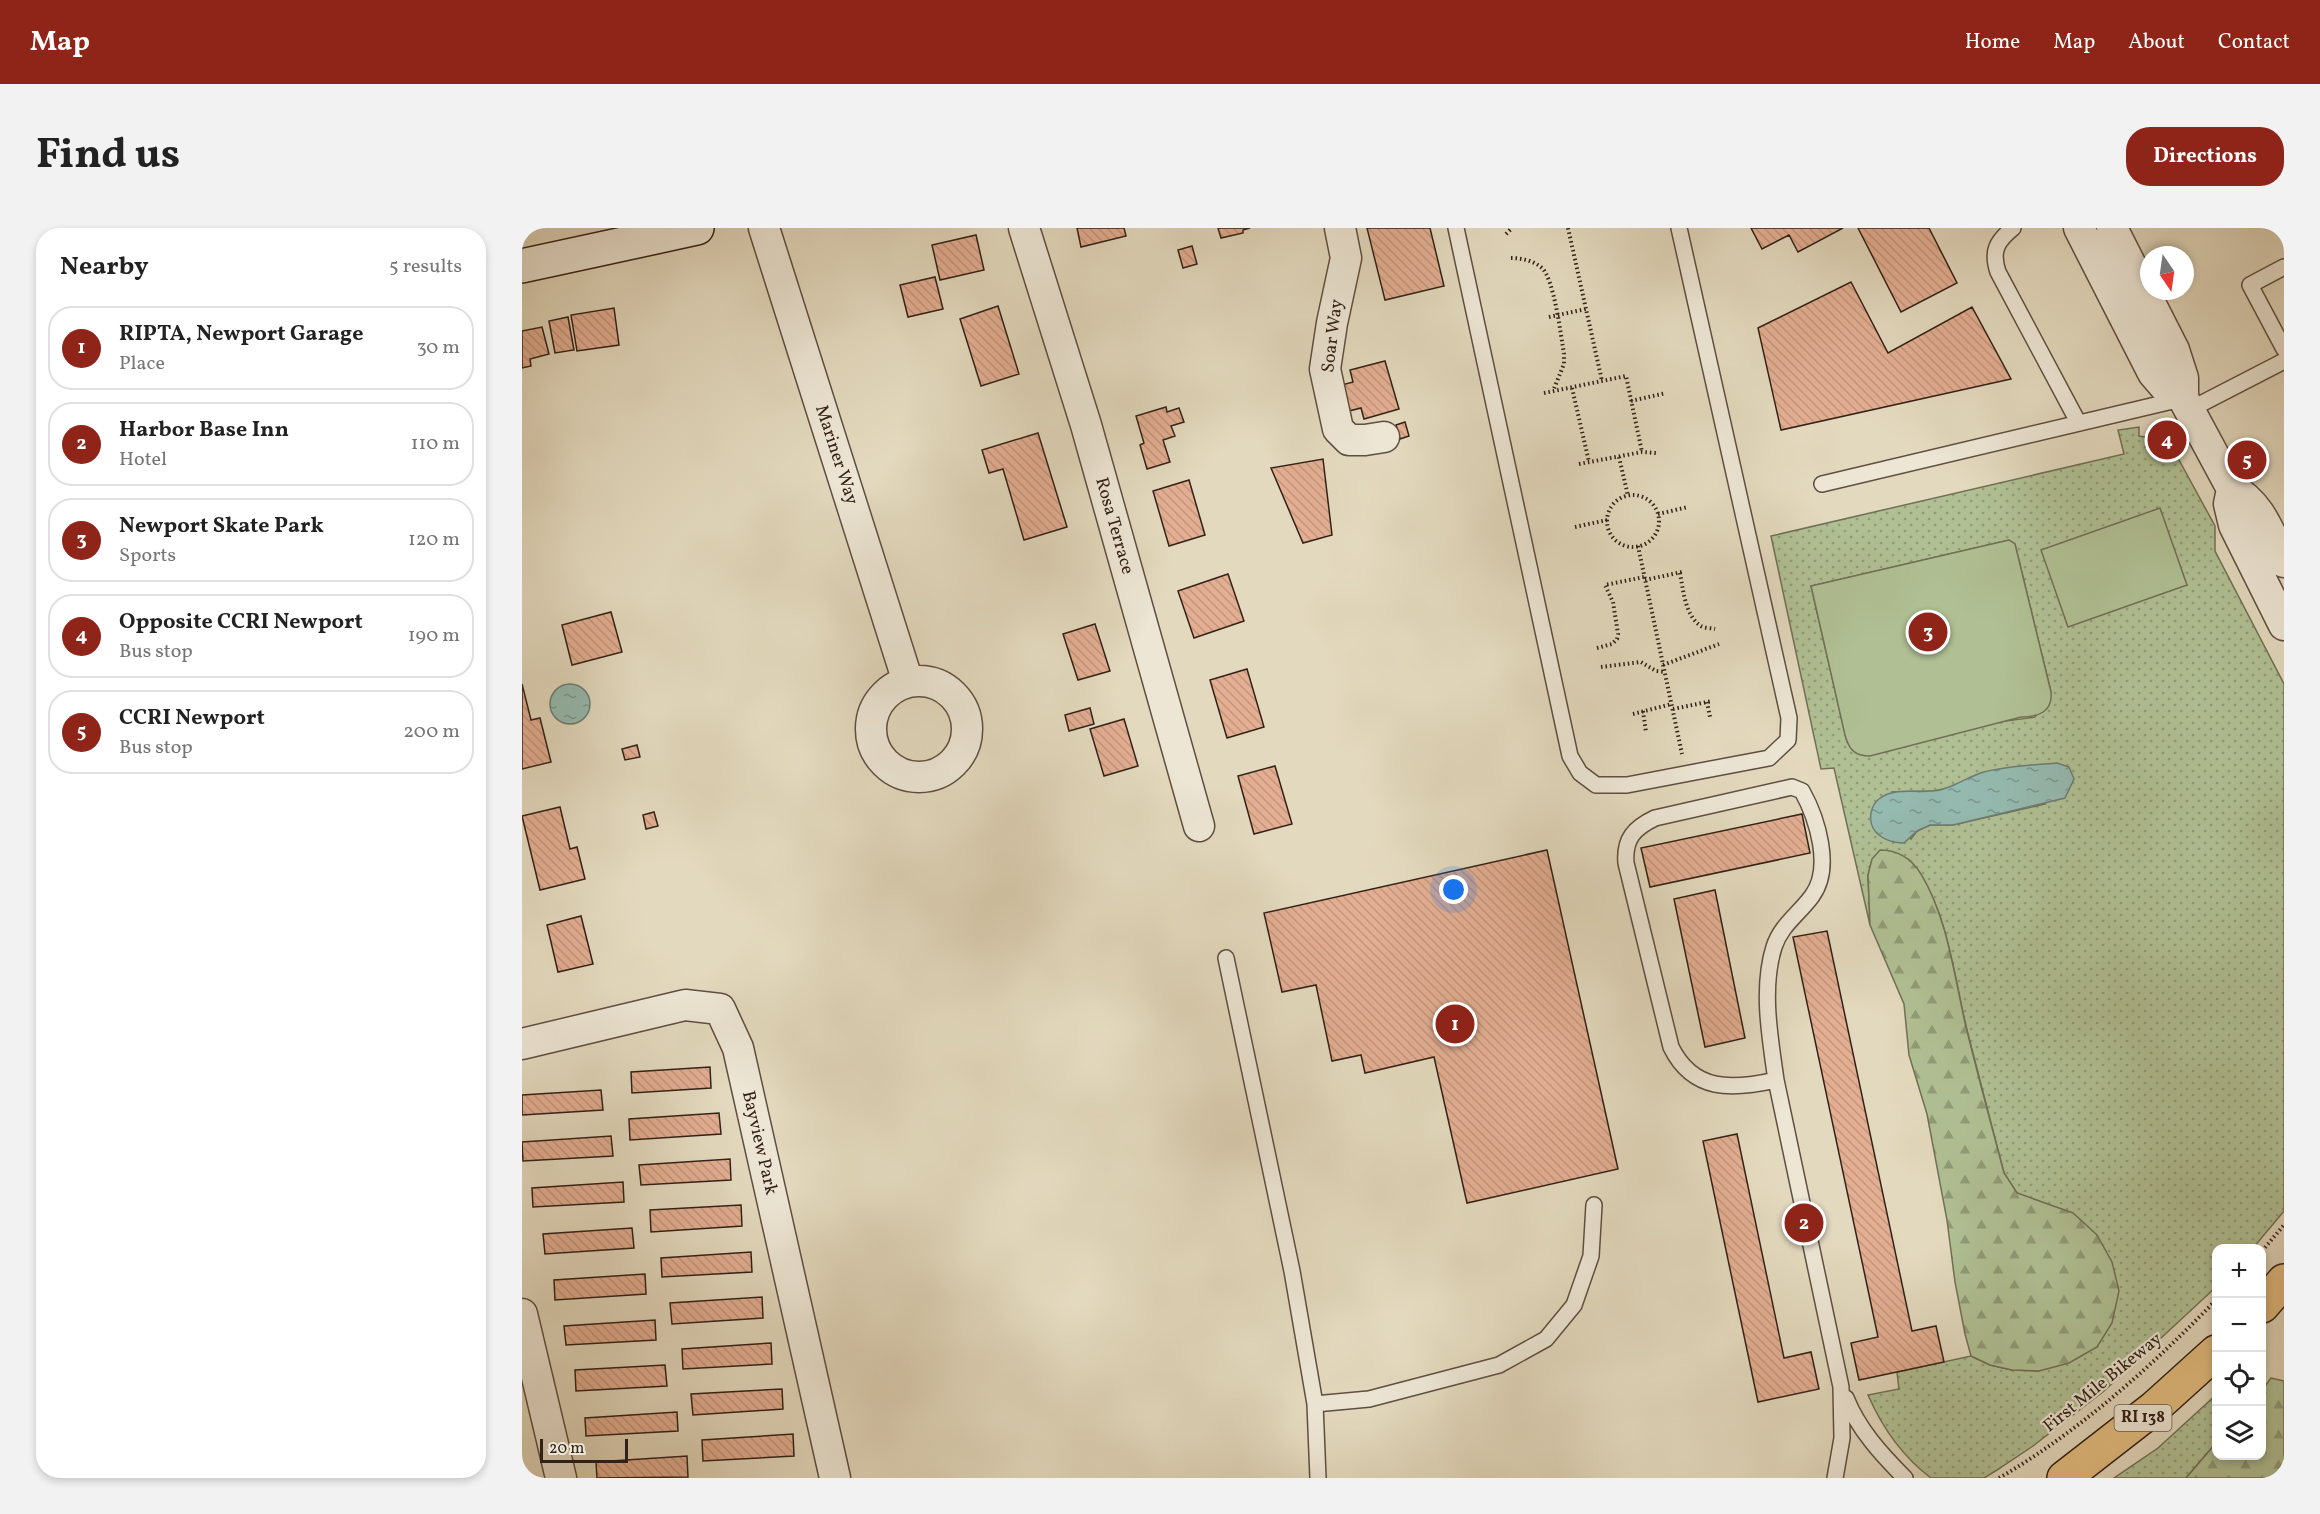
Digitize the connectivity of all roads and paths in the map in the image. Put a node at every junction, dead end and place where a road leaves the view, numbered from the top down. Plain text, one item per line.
1 (698, 228) edge
2 (764, 228) edge
3 (1024, 228) edge
4 (1340, 228) edge
5 (1456, 228) edge
6 (1512, 228) edge
7 (1568, 228) edge
8 (1679, 228) edge
9 (2013, 228) edge
10 (2079, 228) edge
11 (2112, 228) edge
12 (1506, 234) dead end
13 (1511, 258) dead end
14 (522, 266) edge
15 (2284, 267) edge
16 (1586, 309) junction
17 (1557, 316) junction
18 (1549, 317) dead end
19 (2284, 349) edge
20 (2284, 361) edge
21 (1602, 381) junction
22 (1572, 388) junction
23 (1553, 391) junction
24 (1544, 393) dead end
25 (1666, 393) dead end
26 (1631, 401) junction
27 (2186, 404) junction
28 (2078, 422) junction
29 (1384, 437) dead end
30 (1642, 452) junction
31 (1656, 453) dead end
32 (1619, 457) junction
33 (1589, 462) junction
34 (1579, 464) dead end
35 (1822, 484) dead end
36 (2232, 489) junction
37 (1628, 496) junction
38 (1688, 507) dead end
39 (1658, 514) junction
40 (1607, 520) junction
41 (1575, 527) dead end
42 (1638, 546) junction
43 (2284, 562) edge
44 (1645, 578) junction
45 (2284, 625) edge
46 (1715, 629) dead end
47 (1719, 644) dead end
48 (1597, 648) dead end
49 (1663, 665) junction
50 (1601, 667) dead end
51 (1665, 672) junction
52 (908, 682) dead end
53 (1672, 707) junction
54 (1643, 711) junction
55 (1633, 714) dead end
56 (1710, 717) dead end
57 (1676, 725) dead end
58 (1646, 732) dead end
59 (1198, 826) dead end
60 (1226, 958) dead end
61 (522, 1044) edge
62 (1776, 1080) junction
63 (1594, 1205) dead end
64 (2284, 1225) edge
65 (2266, 1246) edge
66 (2284, 1281) edge
67 (2266, 1301) edge
68 (2212, 1305) edge
69 (522, 1314) edge
70 (2212, 1356) edge
71 (1841, 1387) junction
72 (1314, 1404) junction
73 (561, 1478) edge
74 (835, 1478) edge
75 (1318, 1478) edge
76 (1835, 1478) edge
77 (1905, 1478) edge
78 (1999, 1478) edge
79 (2064, 1478) edge

1 - 14 street
2 - 52 street, Mariner Way
3 - 59 street, Rosa Terrace
4 - 29 street, Soar Way
5 - 8 lane
6 - 12 path
7 - 16 path
9 - 28 lane
10 - 27 street
11 - 27 street
13 - 17 path
15 - 19 lane
16 - 17 path
16 - 21 path
17 - 18 path
17 - 23 path
20 - 27 lane
21 - 22 path
21 - 26 path
22 - 23 path
22 - 33 path
23 - 24 path
25 - 26 path
26 - 30 path
27 - 28 lane
27 - 36 street
28 - 35 lane
30 - 31 path
30 - 32 path
32 - 33 path
32 - 37 path
33 - 34 path
36 - 43 street
36 - 45 street
37 - 39 path
37 - 40 path
38 - 39 path
39 - 42 path
40 - 41 path
40 - 42 path
42 - 44 path
44 - 46 path
44 - 48 path
44 - 49 path
47 - 49 path
49 - 51 path
50 - 51 path
51 - 53 path
53 - 54 path
53 - 56 path
53 - 57 path
54 - 55 path
54 - 58 path
60 - 72 lane
61 - 74 street, Bayview Park
62 - 62 lane
62 - 71 lane
63 - 72 lane
64 - 65 path
66 - 67 highway
68 - 78 path, First Mile Bikeway
69 - 73 street
70 - 79 highway, RI 138
71 - 76 lane
71 - 77 lane
72 - 75 lane

